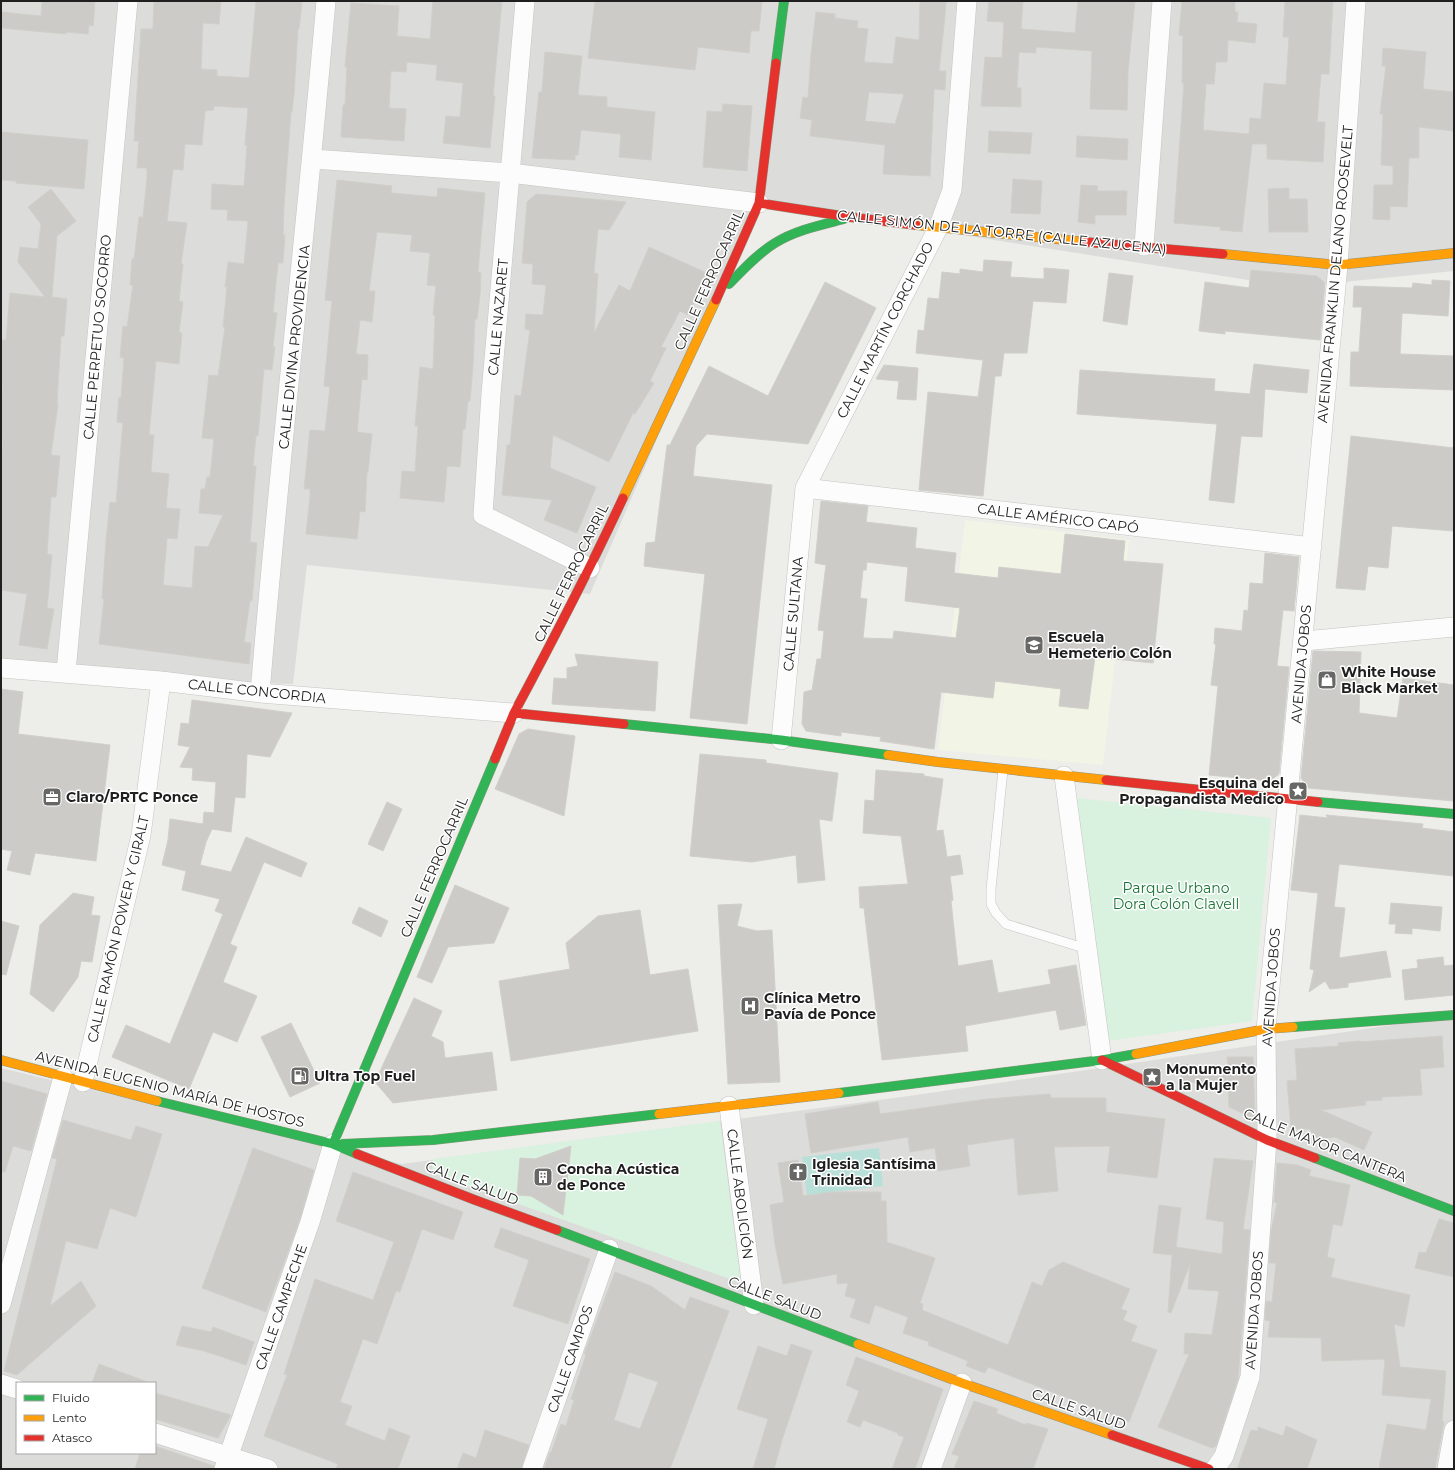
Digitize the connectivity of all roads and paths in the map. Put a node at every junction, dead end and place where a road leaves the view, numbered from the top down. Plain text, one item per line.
1 (128, 1) edge
2 (326, 1) edge
3 (525, 1) edge
4 (784, 1) edge
5 (967, 1) edge
6 (1162, 1) edge
7 (1356, 1) edge
8 (313, 159) junction
9 (510, 173) junction
10 (759, 203) junction
11 (849, 217) junction
12 (938, 228) junction
13 (1144, 246) junction
14 (1454, 253) edge
15 (1338, 265) junction
16 (719, 294) junction
17 (805, 488) junction
18 (1312, 547) junction
19 (590, 568) junction
20 (1454, 627) edge
21 (1304, 641) junction
22 (1, 668) edge
23 (66, 672) junction
24 (161, 681) junction
25 (260, 693) junction
26 (514, 714) junction
27 (781, 740) junction
28 (1003, 770) junction
29 (1064, 776) junction
30 (1287, 799) junction
31 (1454, 814) edge
32 (1087, 949) junction
33 (1454, 1015) edge
34 (1266, 1029) junction
35 (1, 1060) edge
36 (1102, 1060) junction
37 (63, 1078) junction
38 (83, 1082) junction
39 (729, 1106) junction
40 (1267, 1140) junction
41 (333, 1144) junction
42 (1454, 1211) edge
43 (609, 1249) junction
44 (1, 1304) edge
45 (754, 1305) junction
46 (962, 1383) junction
47 (1, 1384) edge
48 (16, 1390) edge
49 (1454, 1430) edge
50 (156, 1433) edge
51 (226, 1463) edge
52 (268, 1469) edge
53 (532, 1469) edge
54 (931, 1469) edge
55 (1209, 1469) edge
56 (1215, 1469) edge
57 (1447, 1469) edge

1 - 23 street, CALLE PERPETUO SOCORRO
2 - 8 street, CALLE DIVINA PROVIDENCIA
3 - 9 street, CALLE NAZARET
4 - 10 main road, CALLE FERROCARRIL
5 - 12 street, CALLE MARTÍN CORCHADO
6 - 13 street
7 - 15 street, AVENIDA FRANKLIN DELANO ROOSEVELT
8 - 9 street, CALLE SIMÓN DE LA TORRE (CALLE AZUCENA)
8 - 25 street, CALLE DIVINA PROVIDENCIA
9 - 10 street, CALLE SIMÓN DE LA TORRE (CALLE AZUCENA)
9 - 19 street, CALLE NAZARET
10 - 11 main road, CALLE SIMÓN DE LA TORRE (CALLE AZUCENA)
10 - 16 main road, CALLE FERROCARRIL
11 - 12 main road, CALLE SIMÓN DE LA TORRE (CALLE AZUCENA)
11 - 16 main road
12 - 13 main road, CALLE SIMÓN DE LA TORRE (CALLE AZUCENA)
12 - 17 street, CALLE MARTÍN CORCHADO
13 - 15 main road, CALLE SIMÓN DE LA TORRE (CALLE AZUCENA)
14 - 15 main road, CALLE SIMÓN DE LA TORRE (CALLE AZUCENA)
15 - 18 street, AVENIDA FRANKLIN DELANO ROOSEVELT
16 - 19 main road, CALLE FERROCARRIL
17 - 18 street, CALLE AMÉRICO CAPÓ
17 - 27 street, CALLE SULTANA
18 - 21 street, AVENIDA JOBOS
19 - 26 main road, CALLE FERROCARRIL
20 - 21 street
21 - 30 street, AVENIDA JOBOS
22 - 23 street, CALLE CONCORDIA
23 - 24 street, CALLE CONCORDIA
24 - 25 street, CALLE CONCORDIA
24 - 38 street, CALLE RAMÓN POWER Y GIRALT
25 - 26 street, CALLE CONCORDIA
26 - 27 main road
26 - 41 main road, CALLE FERROCARRIL
27 - 28 main road
28 - 29 main road
28 - 32 lane
29 - 30 main road
29 - 32 street
30 - 31 main road
30 - 34 street, AVENIDA JOBOS
32 - 36 street
33 - 34 main road
34 - 36 main road
34 - 40 street, AVENIDA JOBOS
35 - 37 main road, AVENIDA EUGENIO MARÍA DE HOSTOS
36 - 39 main road
36 - 40 main road, CALLE MAYOR CANTERA
37 - 38 main road, AVENIDA EUGENIO MARÍA DE HOSTOS
37 - 44 street
38 - 41 main road, AVENIDA EUGENIO MARÍA DE HOSTOS
39 - 41 main road
39 - 45 street, CALLE ABOLICIÓN
40 - 42 main road, CALLE MAYOR CANTERA
40 - 56 street, AVENIDA JOBOS
41 - 43 main road, CALLE SALUD
41 - 51 street, CALLE CAMPECHE
43 - 45 main road, CALLE SALUD
43 - 53 street, CALLE CAMPOS
45 - 46 main road, CALLE SALUD
46 - 54 street
46 - 55 main road, CALLE SALUD
47 - 48 street
49 - 57 street
50 - 51 street
51 - 52 street

